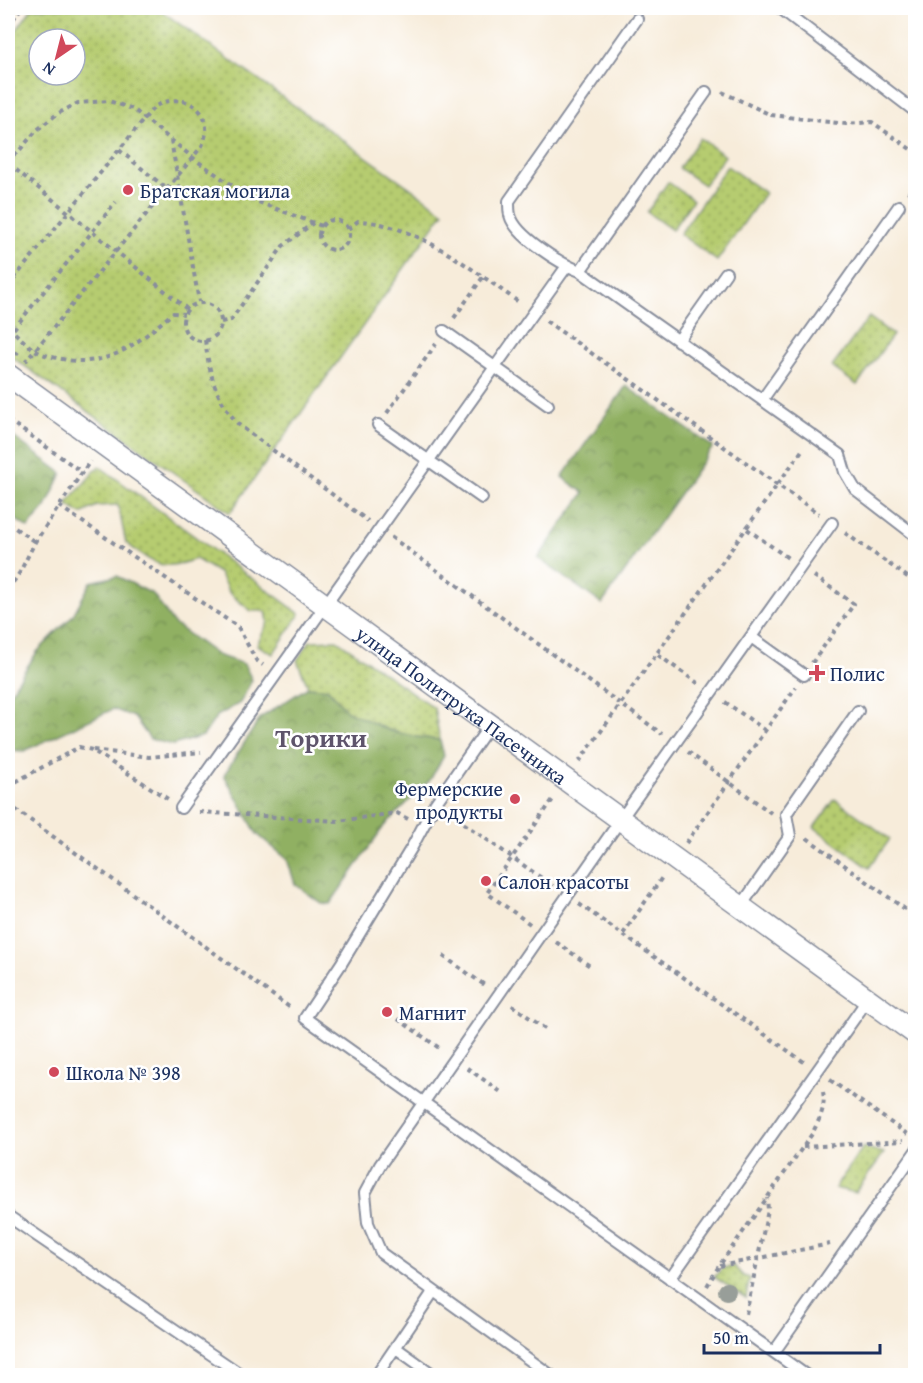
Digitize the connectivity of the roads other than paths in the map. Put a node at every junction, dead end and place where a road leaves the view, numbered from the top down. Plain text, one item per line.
1 (780, 8) edge
2 (638, 19) dead end
3 (706, 92) road end
4 (915, 112) edge
5 (899, 207) dead end
6 (567, 266) junction
7 (580, 271) junction
8 (726, 273) dead end
9 (444, 332) road end
10 (678, 341) junction
11 (495, 367) junction
12 (8, 375) edge
13 (762, 400) junction
14 (548, 405) dead end
15 (378, 425) road end
16 (429, 460) junction
17 (482, 498) dead end
18 (832, 523) road end
19 (915, 536) edge
20 (325, 605) junction
21 (751, 637) junction
22 (804, 675) road end
23 (858, 711) dead end
24 (490, 726) junction
25 (181, 808) dead end
26 (621, 819) junction
27 (741, 906) junction
28 (868, 999) junction
29 (915, 1034) edge
30 (424, 1104) junction
31 (915, 1151) edge
32 (8, 1216) edge
33 (670, 1279) junction
34 (433, 1292) junction
35 (396, 1348) junction
36 (774, 1352) junction
37 (243, 1376) edge
38 (376, 1376) edge
39 (435, 1376) edge
40 (552, 1376) edge
41 (807, 1376) edge

1 - 4 lane
2 - 6 lane
3 - 7 lane
5 - 13 lane
6 - 7 lane
6 - 11 lane
7 - 10 lane
8 - 10 lane
9 - 11 lane
10 - 13 lane
11 - 14 lane
11 - 16 lane
12 - 20 street, улица Политрука Пасечника
13 - 19 lane
15 - 16 lane
16 - 17 lane
16 - 20 lane
18 - 21 lane
20 - 24 street, улица Политрука Пасечника
20 - 25 lane
21 - 22 lane
21 - 26 lane
23 - 27 lane
24 - 26 street, улица Политрука Пасечника
24 - 30 lane
26 - 27 street, улица Политрука Пасечника
26 - 30 lane
27 - 28 street, улица Политрука Пасечника
28 - 29 street, улица Политрука Пасечника
28 - 33 lane
30 - 33 lane
30 - 34 lane
31 - 36 lane
32 - 37 lane
33 - 36 lane
34 - 35 lane
34 - 40 lane
35 - 38 lane
35 - 39 lane
36 - 41 lane

